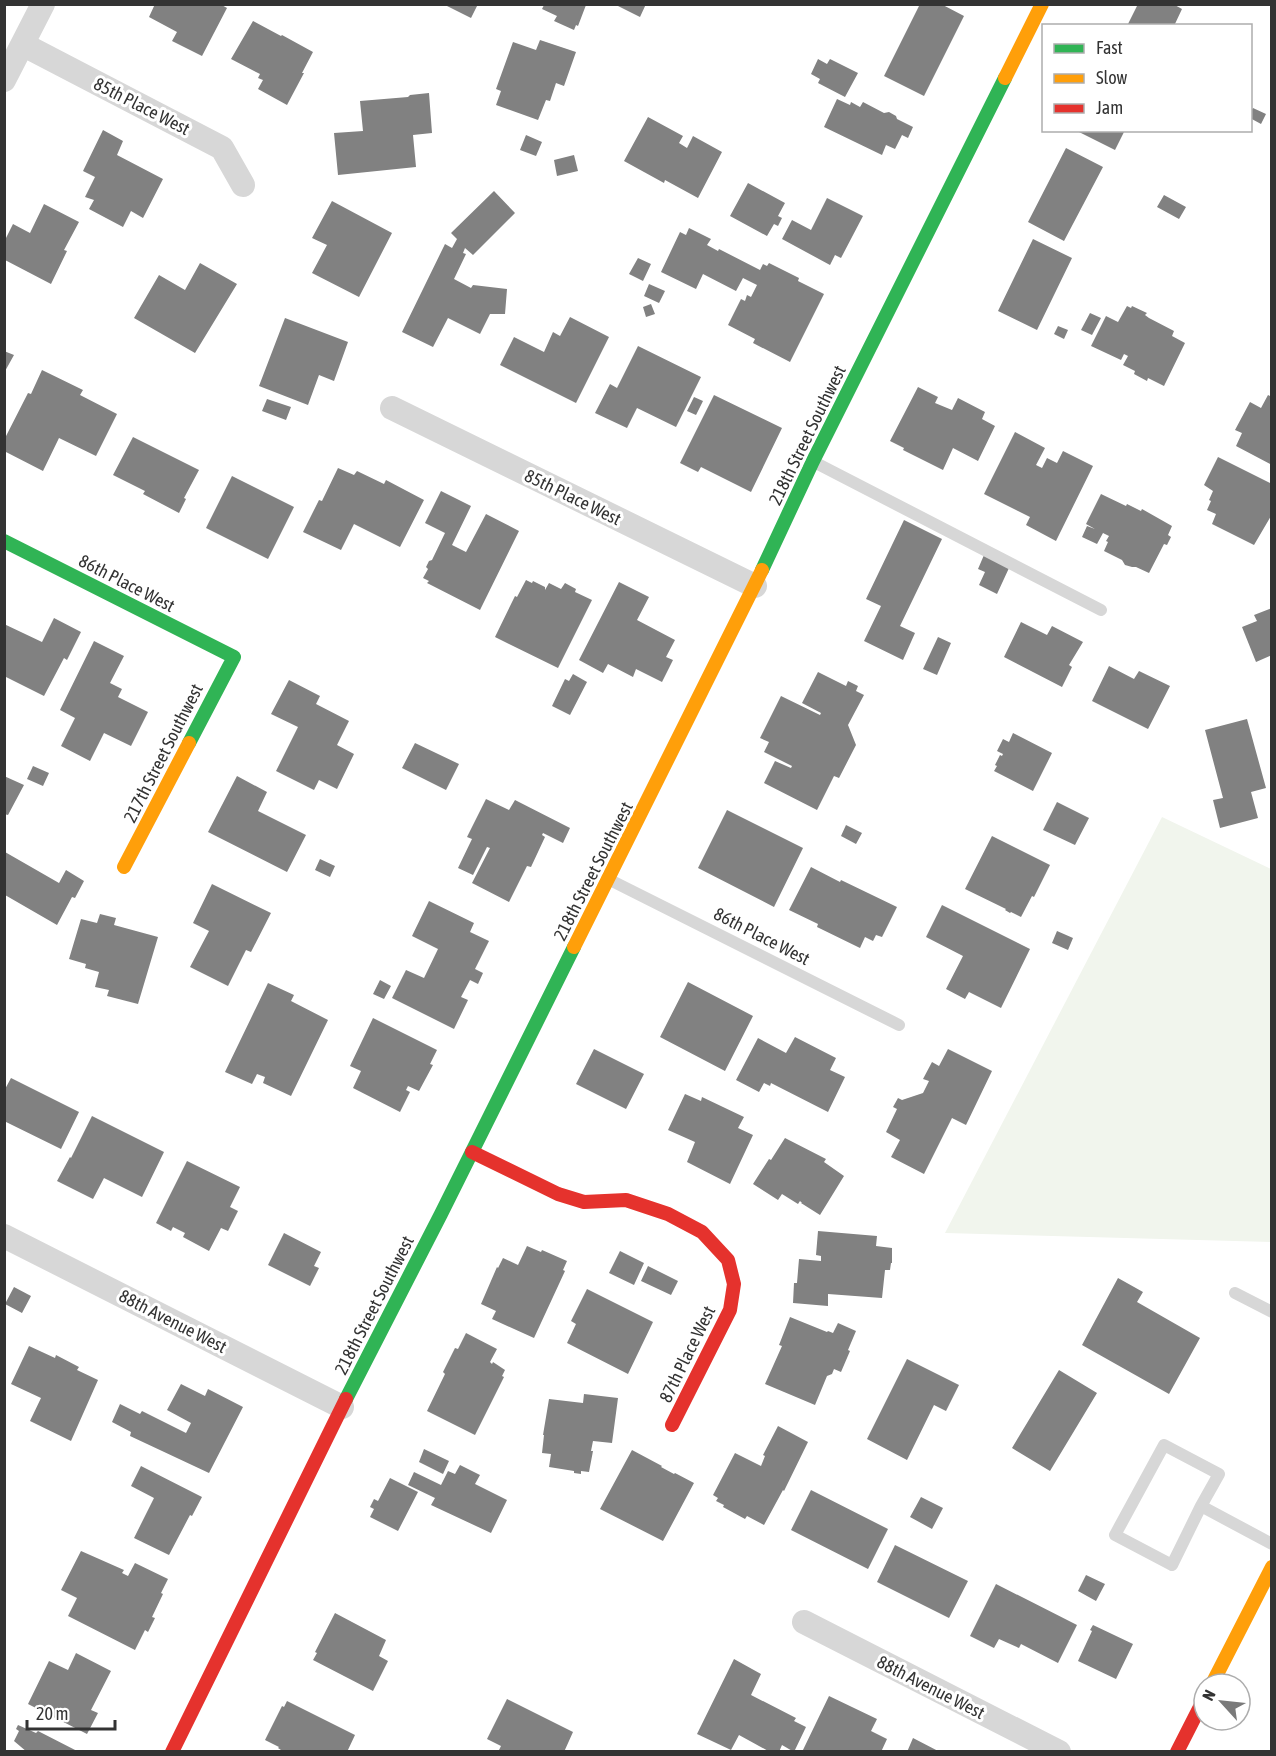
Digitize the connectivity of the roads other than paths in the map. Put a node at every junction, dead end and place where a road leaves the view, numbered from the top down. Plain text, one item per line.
1 (43, 4) edge
2 (1042, 4) edge
3 (24, 45) junction
4 (4, 80) edge
5 (243, 185) dead end
6 (392, 408) dead end
7 (813, 461) junction
8 (4, 541) edge
9 (755, 586) junction
10 (1101, 610) dead end
11 (234, 657) joint
12 (124, 867) dead end
13 (609, 880) junction
14 (899, 1025) dead end
15 (472, 1152) junction
16 (4, 1236) edge
17 (1235, 1293) dead end
18 (1272, 1312) edge
19 (342, 1407) junction
20 (672, 1425) dead end
21 (1201, 1506) junction
22 (1272, 1544) edge
23 (1272, 1567) edge
24 (804, 1622) dead end
25 (1218, 1672) edge
26 (1192, 1723) edge
27 (172, 1752) edge
28 (1059, 1752) edge
29 (1177, 1752) edge

1 - 3 street
2 - 7 street, 218th Street Southwest
3 - 4 street
3 - 5 street, 85th Place West
6 - 9 street, 85th Place West
7 - 9 street, 218th Street Southwest
7 - 10 lane
8 - 11 street, 86th Place West
9 - 13 street, 218th Street Southwest
11 - 12 street, 217th Street Southwest
13 - 14 lane, 86th Place West
13 - 15 street, 218th Street Southwest
15 - 19 street, 218th Street Southwest
15 - 20 street, 87th Place West
16 - 19 street, 88th Avenue West
17 - 18 lane
19 - 27 street, 218th Street Southwest
21 - 21 lane
21 - 22 lane
23 - 25 street
24 - 28 street, 88th Avenue West
26 - 29 street

